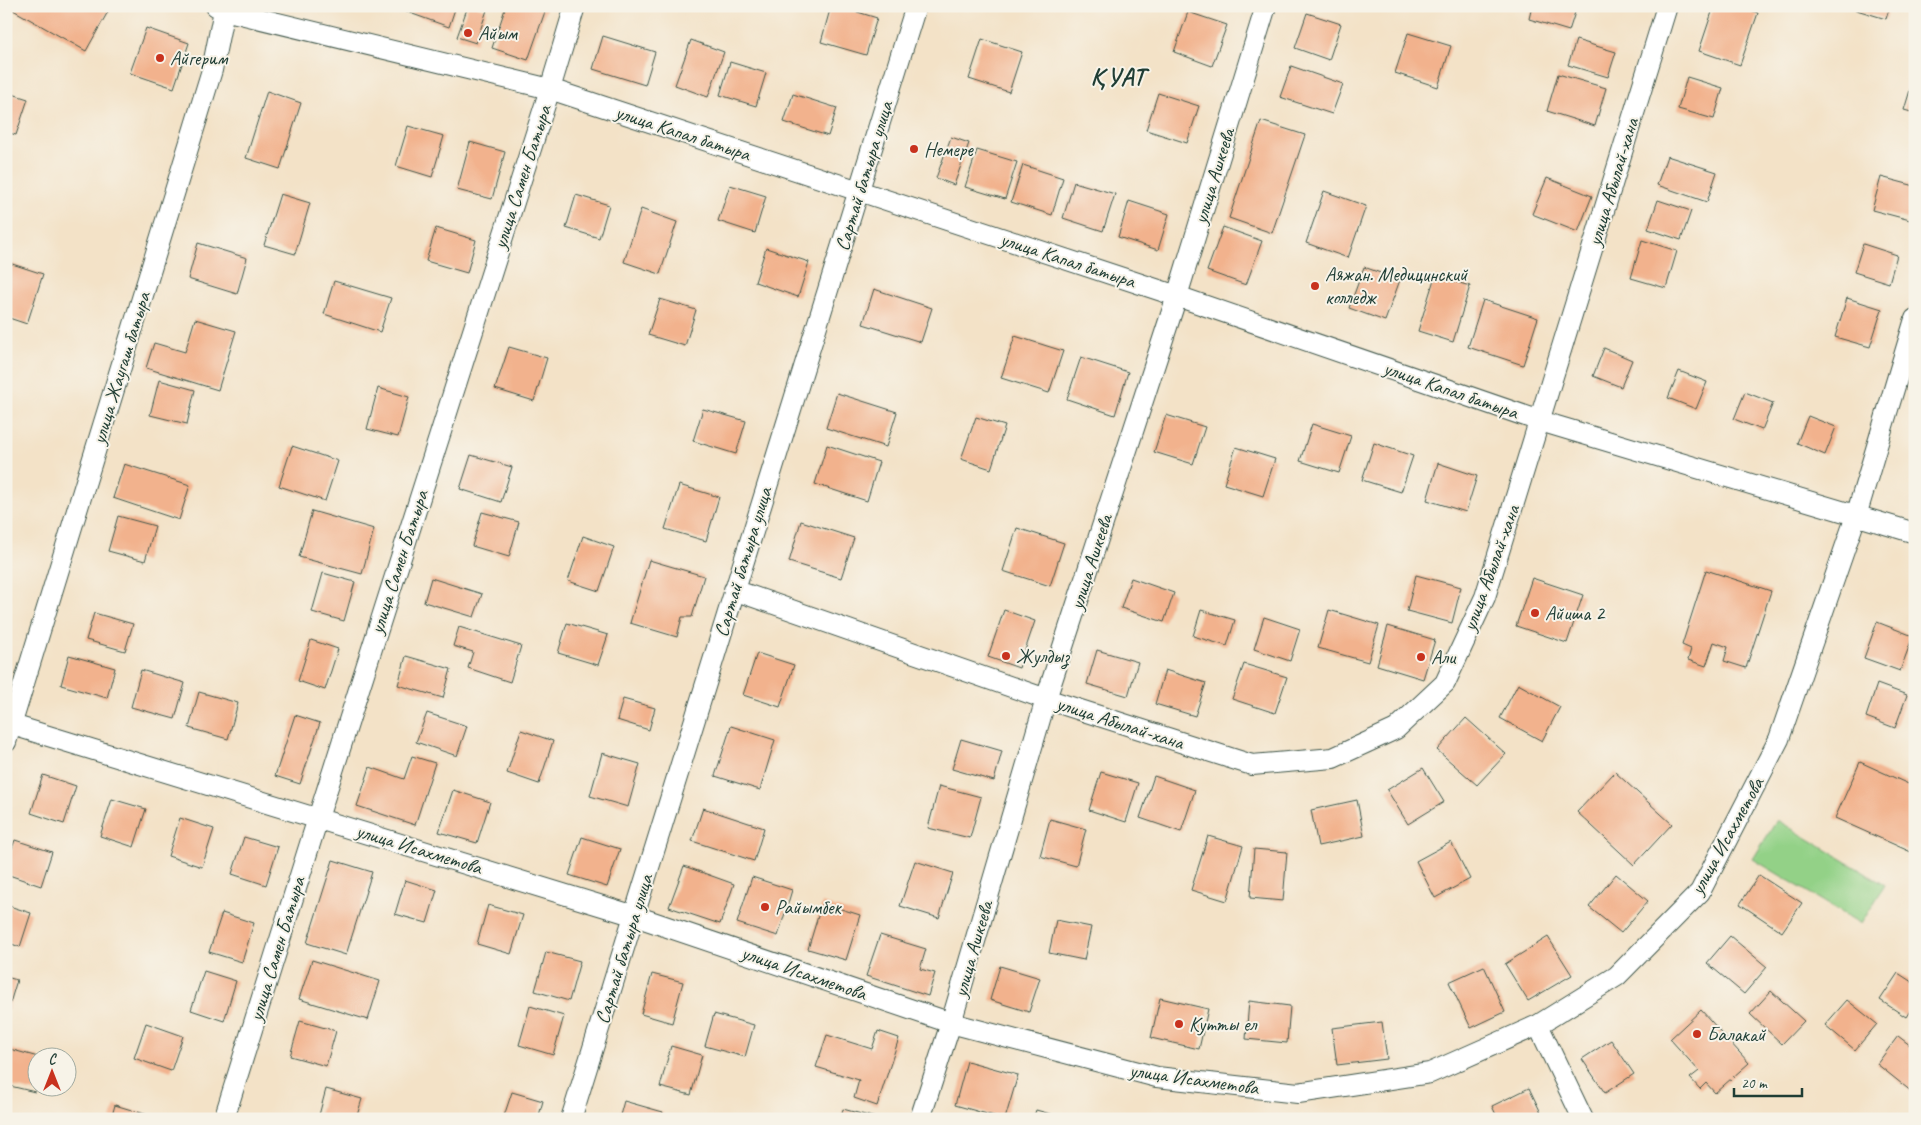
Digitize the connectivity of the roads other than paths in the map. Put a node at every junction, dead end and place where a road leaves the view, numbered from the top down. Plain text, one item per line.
1 (575, 6) edge
2 (916, 6) edge
3 (1266, 6) edge
4 (1667, 6) edge
5 (220, 8) edge
6 (550, 89) junction
7 (859, 191) junction
8 (1177, 296) junction
9 (1915, 319) edge
10 (1540, 421) junction
11 (1856, 516) junction
12 (1915, 533) edge
13 (734, 590) junction
14 (1046, 699) junction
15 (8, 730) edge
16 (318, 818) junction
17 (635, 916) junction
18 (951, 1023) junction
19 (1538, 1025) junction
20 (224, 1119) edge
21 (571, 1119) edge
22 (920, 1119) edge
23 (1583, 1119) edge

1 - 6 street, улица Самен Батыра
2 - 7 street, Сартай батыра улица
3 - 8 street, улица Ашкеева
4 - 10 street, улица Абылай-хана
5 - 6 street, улица Капал батыра
5 - 15 street, улица Жаугаш батыра
6 - 7 street, улица Капал батыра
6 - 16 street, улица Самен Батыра
7 - 8 street, улица Капал батыра
7 - 13 street, Сартай батыра улица
8 - 10 street, улица Капал батыра
8 - 14 street, улица Ашкеева
9 - 11 street, улица Исахметова
10 - 11 street, улица Капал батыра
10 - 14 street, улица Абылай-хана
11 - 12 street, улица Капал батыра
11 - 19 street, улица Исахметова
13 - 14 street, улица Абылай-хана
13 - 17 street, Сартай батыра улица
14 - 18 street, улица Ашкеева
15 - 16 street, улица Исахметова
16 - 17 street, улица Исахметова
16 - 20 street, улица Самен Батыра
17 - 18 street, улица Исахметова
17 - 21 street, Сартай батыра улица
18 - 19 street, улица Исахметова
18 - 22 street, улица Ашкеева
19 - 23 street

